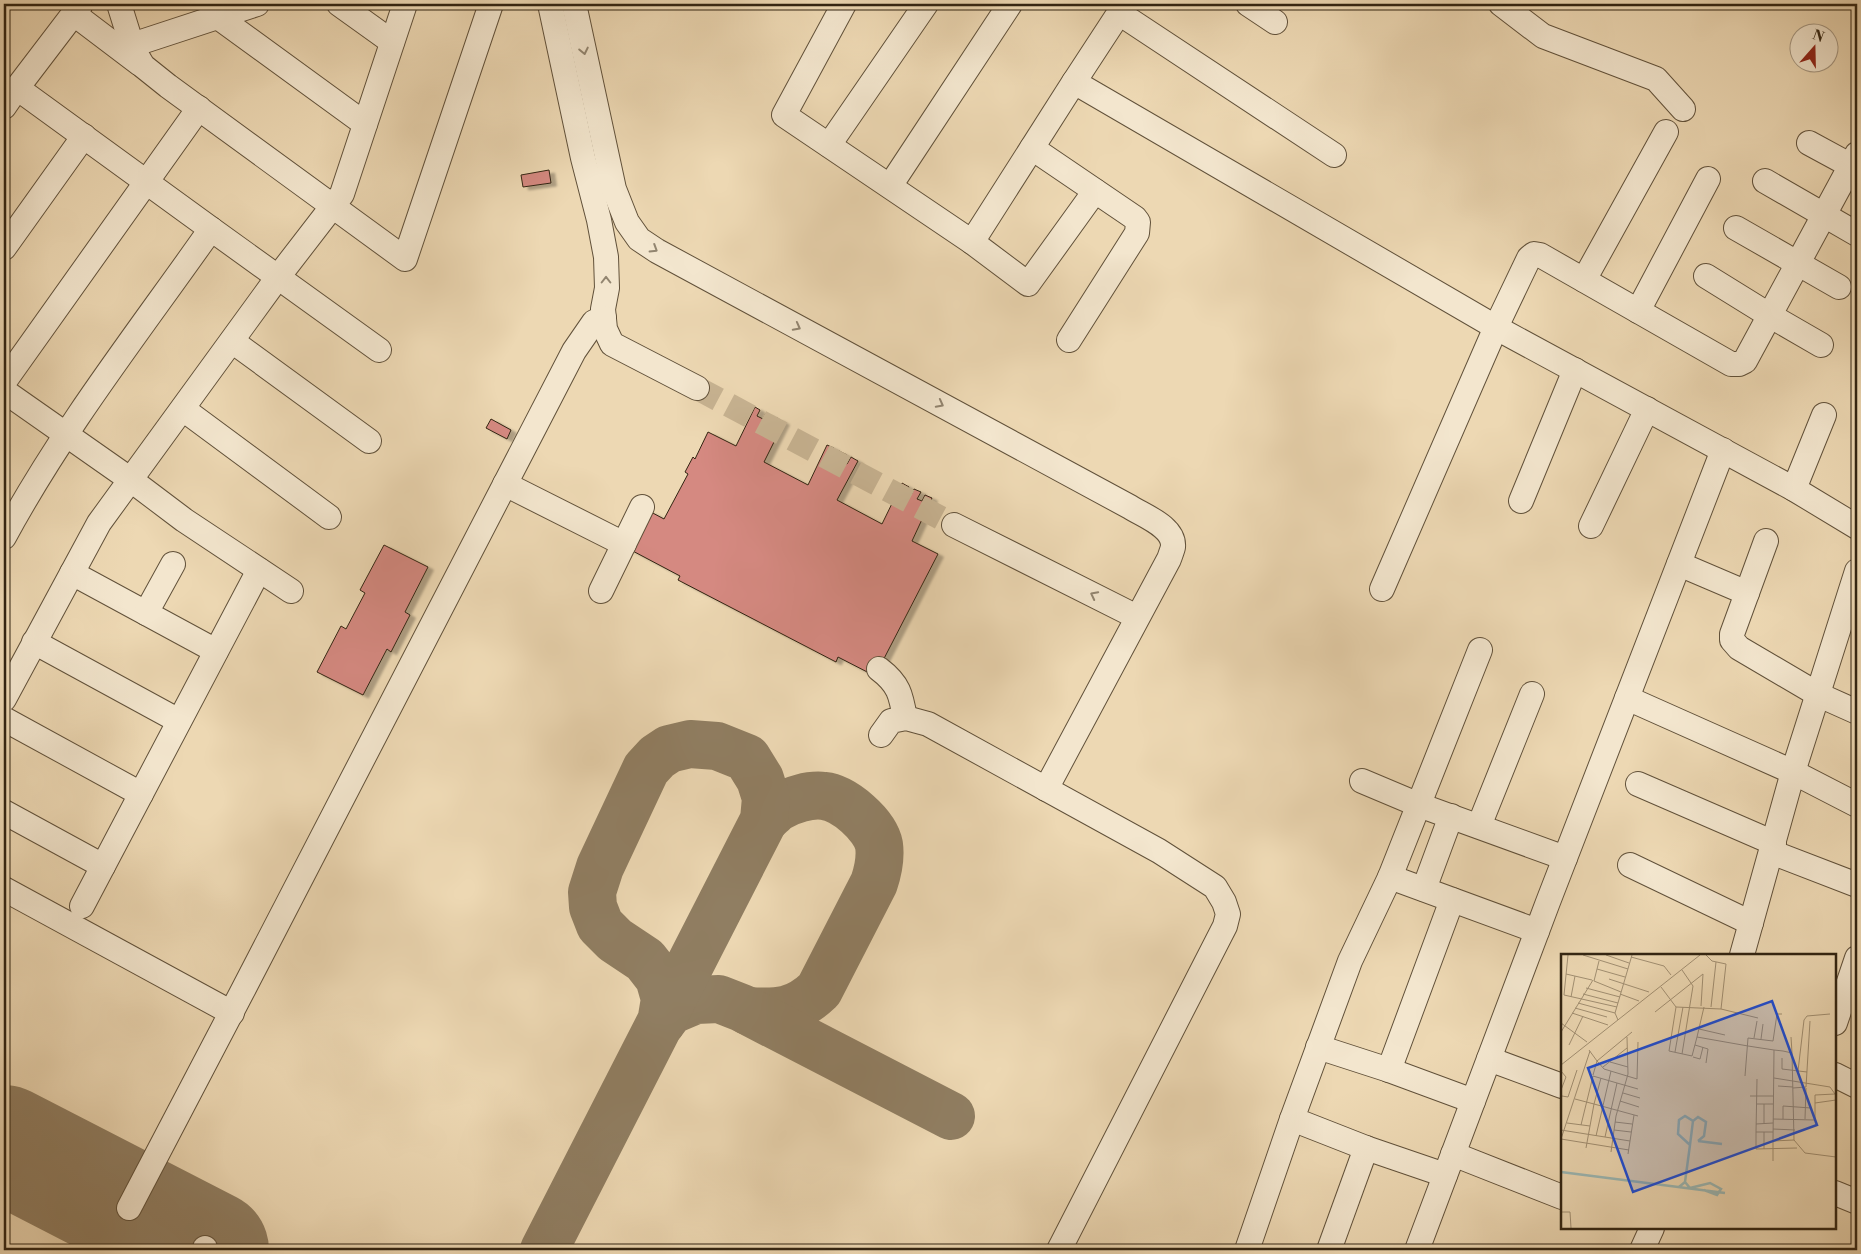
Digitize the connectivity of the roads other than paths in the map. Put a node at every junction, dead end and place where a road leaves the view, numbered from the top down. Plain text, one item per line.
1 (119, 4) edge
2 (257, 4) edge
3 (339, 4) edge
4 (405, 4) edge
5 (491, 4) edge
6 (550, 4) edge
7 (574, 4) edge
8 (844, 4) edge
9 (926, 4) edge
10 (1010, 4) edge
11 (1248, 4) edge
12 (1501, 4) edge
13 (1122, 8) edge
14 (78, 9) edge
15 (218, 17) junction
16 (1275, 22) dead end
17 (392, 42) junction
18 (132, 45) junction
19 (143, 66) junction
20 (1074, 82) junction
21 (9, 96) edge
22 (198, 108) junction
23 (1683, 109) dead end
24 (587, 122) junction
25 (366, 124) junction
26 (1666, 132) dead end
27 (84, 136) junction
28 (1809, 143) dead end
29 (829, 145) junction
30 (1032, 148) junction
31 (1334, 155) dead end
32 (1855, 163) edge
33 (1708, 179) dead end
34 (146, 181) junction
35 (1765, 181) dead end
36 (890, 186) junction
37 (1095, 191) junction
38 (332, 206) junction
39 (1824, 216) junction
40 (627, 222) junction
41 (601, 228) junction
42 (1736, 228) dead end
43 (211, 229) junction
44 (1857, 234) edge
45 (972, 242) junction
46 (4, 248) edge
47 (1798, 263) junction
48 (1706, 276) dead end
49 (278, 277) junction
50 (1584, 280) junction
51 (1839, 287) dead end
52 (1638, 311) junction
53 (1769, 315) junction
54 (604, 318) junction
55 (1496, 327) junction
56 (1069, 340) dead end
57 (232, 341) junction
58 (1821, 345) dead end
59 (379, 350) dead end
60 (1575, 370) junction
61 (4, 382) edge
62 (697, 388) tunnel mouth
63 (4, 391) edge
64 (183, 409) junction
65 (1647, 409) junction
66 (1824, 415) dead end
67 (65, 435) junction
68 (369, 441) dead end
69 (1723, 450) junction
70 (131, 480) junction
71 (505, 484) junction
72 (1794, 489) junction
73 (1521, 501) dead end
74 (642, 507) dead end
75 (329, 517) dead end
76 (954, 526) tunnel mouth
77 (1591, 526) dead end
78 (1857, 527) edge
79 (4, 537) edge
80 (1766, 542) dead end
81 (624, 544) junction
82 (173, 564) dead end
83 (1679, 564) junction
84 (259, 570) junction
85 (1857, 571) edge
86 (72, 573) junction
87 (1382, 589) dead end
88 (291, 591) dead end
89 (601, 591) dead end
90 (1747, 593) junction
91 (146, 613) junction
92 (1137, 617) junction
93 (34, 642) junction
94 (1480, 650) dead end
95 (216, 651) junction
96 (879, 669) dead end
97 (1532, 694) dead end
98 (1819, 695) junction
99 (1627, 698) junction
100 (4, 699) edge
101 (1857, 712) edge
102 (905, 718) junction
103 (4, 719) edge
104 (179, 721) junction
105 (881, 735) dead end
106 (1793, 772) junction
107 (1362, 782) dead end
108 (1638, 784) dead end
109 (1046, 789) junction
110 (141, 794) junction
111 (1419, 805) junction
112 (1857, 805) edge
113 (4, 812) edge
114 (1452, 816) junction
115 (1479, 826) junction
116 (1772, 847) junction
117 (1565, 858) junction
118 (1630, 865) dead end
119 (103, 866) junction
120 (1390, 877) junction
121 (1857, 885) edge
122 (4, 889) edge
123 (1424, 889) junction
124 (1452, 900) junction
125 (82, 906) dead end
126 (1751, 923) junction
127 (1537, 931) junction
128 (1742, 954) edge
129 (1857, 958) edge
130 (232, 1013) junction
131 (1836, 1020) edge
132 (1318, 1047) junction
133 (1489, 1059) junction
134 (1389, 1070) junction
135 (1836, 1076) edge
136 (1561, 1086) edge
137 (1857, 1086) edge
138 (1473, 1101) junction
139 (1292, 1119) junction
140 (1366, 1148) junction
141 (1449, 1165) junction
142 (1836, 1193) edge
143 (1561, 1197) edge
144 (1857, 1202) edge
145 (129, 1208) dead end
146 (1059, 1250) edge
147 (1247, 1250) edge
148 (1329, 1250) edge
149 (1417, 1250) edge

1 - 18 street
2 - 15 street
3 - 17 street
4 - 17 street
5 - 38 street
6 - 24 street
7 -> 24 street
8 - 29 street
9 - 29 street
10 - 36 street
11 - 16 street
12 - 23 street
13 - 20 street
13 - 31 street
14 - 19 street
14 - 21 street
15 - 18 street
15 - 25 street
17 - 25 street
18 - 19 street
19 - 22 street
20 - 30 street
20 - 55 street
21 - 27 street
22 - 34 street
22 - 38 street
24 - 40 street
24 - 41 street
25 - 38 street
26 - 50 street
27 - 34 street
27 - 46 street
28 - 32 street
29 - 36 street
30 - 37 street
30 - 45 street
32 - 39 street
33 - 52 street
34 - 43 street
34 - 61 street
35 - 39 street
36 - 45 street
37 - 45 street
37 - 56 street
38 - 49 street
39 - 44 street
39 - 47 street
40 - 41 street
40 -> 92 street
54 -> 41 street
42 - 47 street
43 - 49 street
43 - 67 street
47 - 51 street
47 - 53 street
48 - 53 street
49 - 57 street
49 - 59 street
50 - 52 street
50 - 55 street
52 - 53 street
53 - 58 street
54 - 62 street
54 - 71 street
55 - 60 street
55 - 87 street
57 - 64 street
57 - 68 street
60 - 65 street
60 - 73 street
63 - 67 street
64 - 70 street
64 - 75 street
65 - 69 street
65 - 77 street
66 - 72 street
67 - 70 street
67 - 79 street
69 - 72 street
69 - 83 street
70 - 84 street
70 - 86 street
71 - 81 street
71 - 130 street
72 - 78 street
74 - 81 street
92 -> 76 street
80 - 90 street
81 - 89 street
82 - 91 street
83 - 90 street
83 - 99 street
84 - 88 street
84 - 95 street
85 - 98 street
86 - 91 street
86 - 93 street
90 - 98 street
91 - 95 street
92 - 109 street
93 - 100 street
93 - 104 street
94 - 111 street
95 - 104 street
96 - 102 street
97 - 115 street
98 - 101 street
98 - 106 street
99 - 106 street
99 - 117 street
102 - 105 street
102 - 109 street
103 - 110 street
104 - 110 street
106 - 112 street
106 - 116 street
107 - 111 street
108 - 116 street
109 - 146 street
110 - 119 street
111 - 114 street
111 - 120 street
113 - 119 street
114 - 115 street
114 - 123 street
115 - 117 street
116 - 121 street
116 - 126 street
117 - 127 street
118 - 126 street
119 - 125 street
120 - 123 street
120 - 132 street
122 - 130 street
123 - 124 street
124 - 127 street
124 - 134 street
126 - 128 street
127 - 133 street
129 - 131 street
130 - 145 street
132 - 134 street
132 - 139 street
133 - 136 street
133 - 138 street
134 - 138 street
135 - 137 street
138 - 141 street
139 - 140 street
139 - 147 street
140 - 141 street
140 - 148 street
141 - 143 street
141 - 149 street
142 - 144 street

